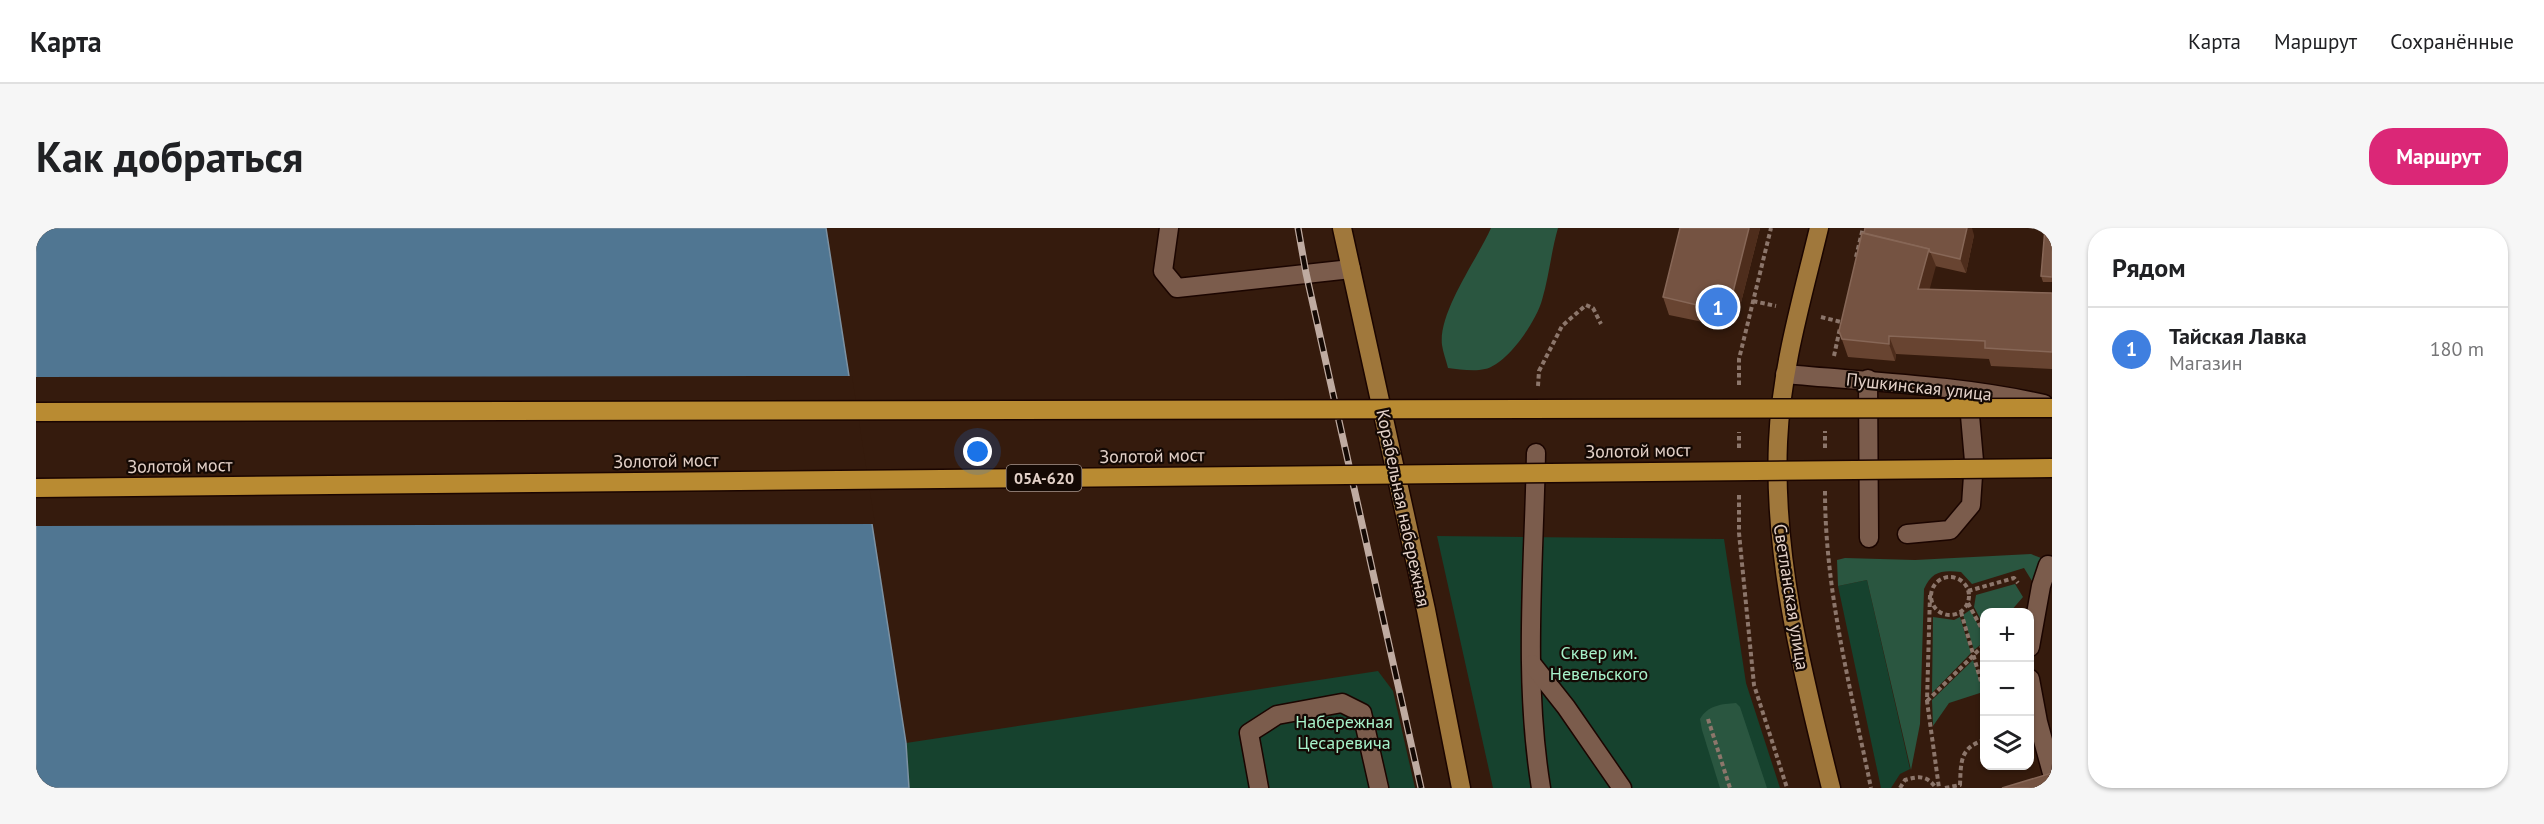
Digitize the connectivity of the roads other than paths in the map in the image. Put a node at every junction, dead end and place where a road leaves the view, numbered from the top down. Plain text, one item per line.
1 (1169, 228) edge
2 (1342, 228) edge
3 (1819, 228) edge
4 (1351, 269) junction
5 (1785, 374) junction
6 (1868, 379) junction
7 (1971, 390) junction
8 (2052, 407) edge
9 (36, 412) edge
10 (1536, 453) dead end
11 (2052, 468) edge
12 (36, 488) edge
13 (1907, 534) dead end
14 (1869, 538) dead end
15 (2051, 560) edge
16 (2034, 625) edge
17 (1532, 664) junction
18 (2034, 700) edge
19 (2052, 773) edge
20 (1259, 788) edge
21 (1379, 788) edge
22 (1461, 788) edge
23 (1541, 788) edge
24 (1622, 788) edge
25 (1831, 788) edge

1 - 4 street
2 - 4 main road, Корабельная набережная
3 - 5 main road, Светланская улица
4 - 22 main road, Корабельная набережная
5 - 6 street, Пушкинская улица
5 - 25 main road, Светланская улица
6 - 7 street, Пушкинская улица
6 - 14 street
7 - 8 street, Пушкинская улица
7 - 13 street
8 - 9 highway, bridge
10 - 17 street
11 - 12 highway, Золотой мост / 05А-620, bridge
15 - 16 street
17 - 23 street
17 - 24 street
18 - 19 street
20 - 21 street

